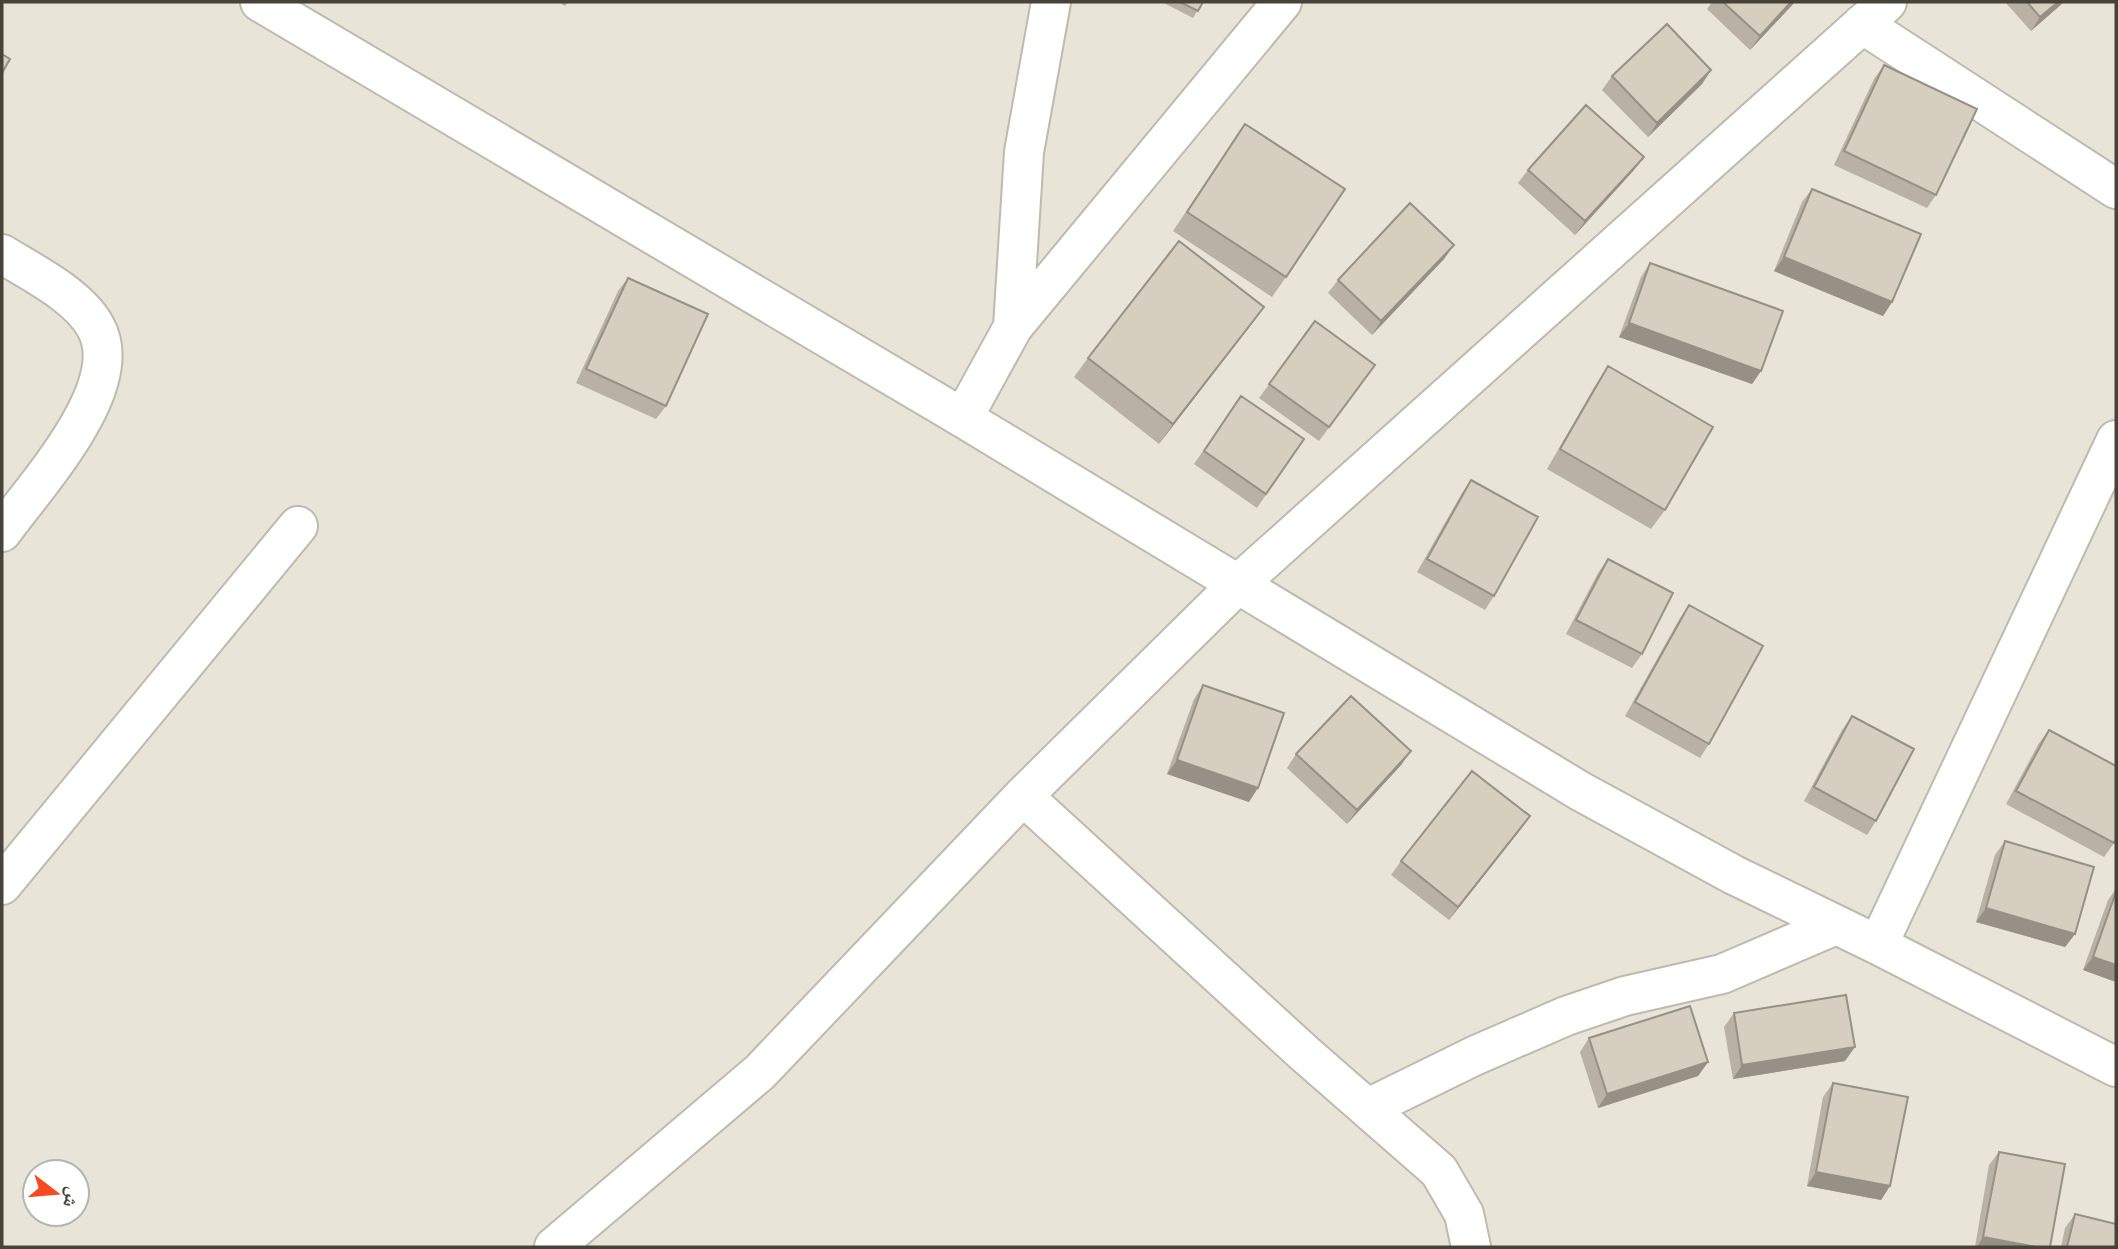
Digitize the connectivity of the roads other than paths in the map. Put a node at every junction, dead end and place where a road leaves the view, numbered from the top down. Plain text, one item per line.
1 (260, 2) edge
2 (1051, 2) edge
3 (1282, 2) edge
4 (1874, 13) edge
5 (2116, 190) edge
6 (2, 254) edge
7 (1013, 327) junction
8 (963, 418) junction
9 (2116, 440) edge
10 (298, 526) dead end
11 (2, 532) edge
12 (1237, 585) junction
13 (1023, 796) junction
14 (2, 885) edge
15 (1836, 925) junction
16 (1878, 945) junction
17 (2116, 1067) edge
18 (1368, 1108) junction
19 (554, 1247) edge
20 (1471, 1247) edge

1 - 8 street
2 - 7 street
3 - 7 street
4 - 5 street
4 - 12 street
6 - 11 street
7 - 8 street
8 - 12 street
9 - 16 street
10 - 14 street
12 - 13 street
12 - 15 street
13 - 18 street
13 - 19 street
15 - 16 street
15 - 18 street
16 - 17 street
18 - 20 street

